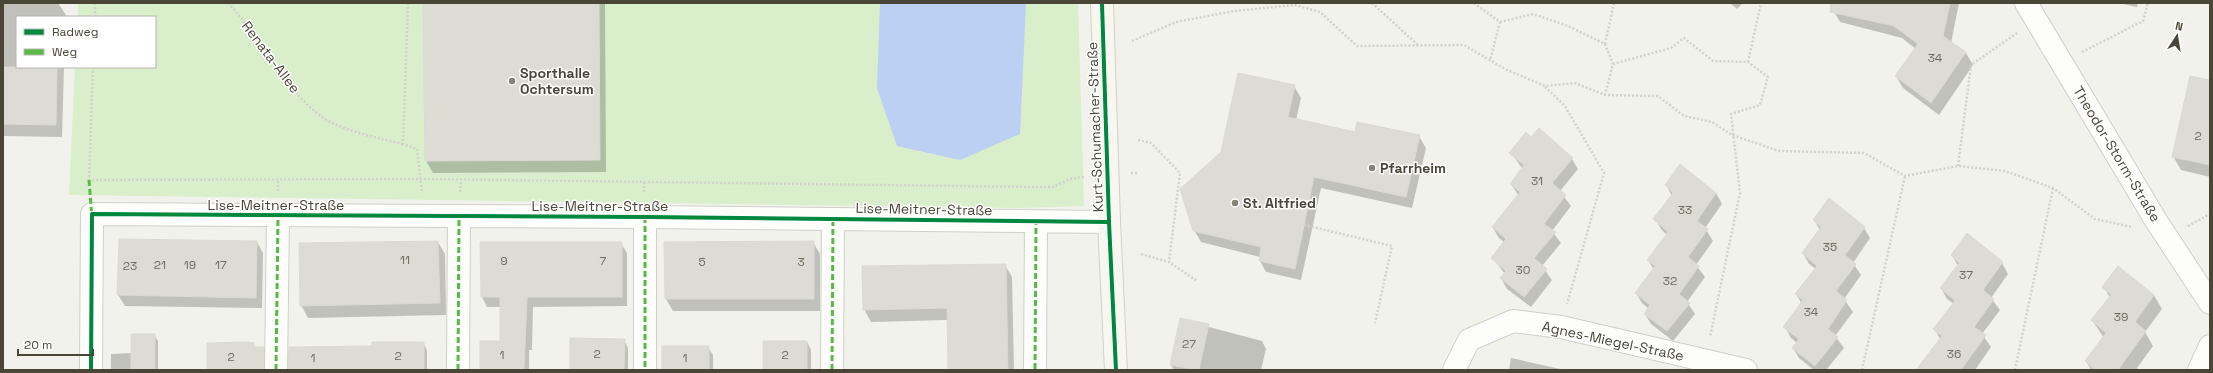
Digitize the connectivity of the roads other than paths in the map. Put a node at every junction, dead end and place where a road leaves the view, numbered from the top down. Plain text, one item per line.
1 (1102, 3) edge
2 (2031, 11) edge
3 (278, 216) junction
4 (459, 217) junction
5 (644, 217) junction
6 (833, 219) junction
7 (1036, 222) junction
8 (1109, 222) junction
9 (2210, 303) edge
10 (2210, 346) edge
11 (90, 370) edge
12 (276, 370) edge
13 (458, 370) edge
14 (645, 370) edge
15 (832, 370) edge
16 (1035, 370) edge
17 (1116, 370) edge
18 (1454, 370) edge
19 (1746, 370) edge
20 (2199, 370) edge

1 - 8 main road, Kurt-Schumacher-Straße
2 - 9 street, Theodor-Storm-Straße
3 - 4 street, Lise-Meitner-Straße
3 - 11 street, Lise-Meitner-Straße
3 - 12 street
4 - 5 street, Lise-Meitner-Straße
4 - 13 street
5 - 6 street, Lise-Meitner-Straße
5 - 14 street
6 - 7 street, Lise-Meitner-Straße
6 - 15 street
7 - 8 street, Lise-Meitner-Straße
7 - 16 street
8 - 17 main road, Kurt-Schumacher-Straße
10 - 20 street
18 - 19 street, Agnes-Miegel-Straße

